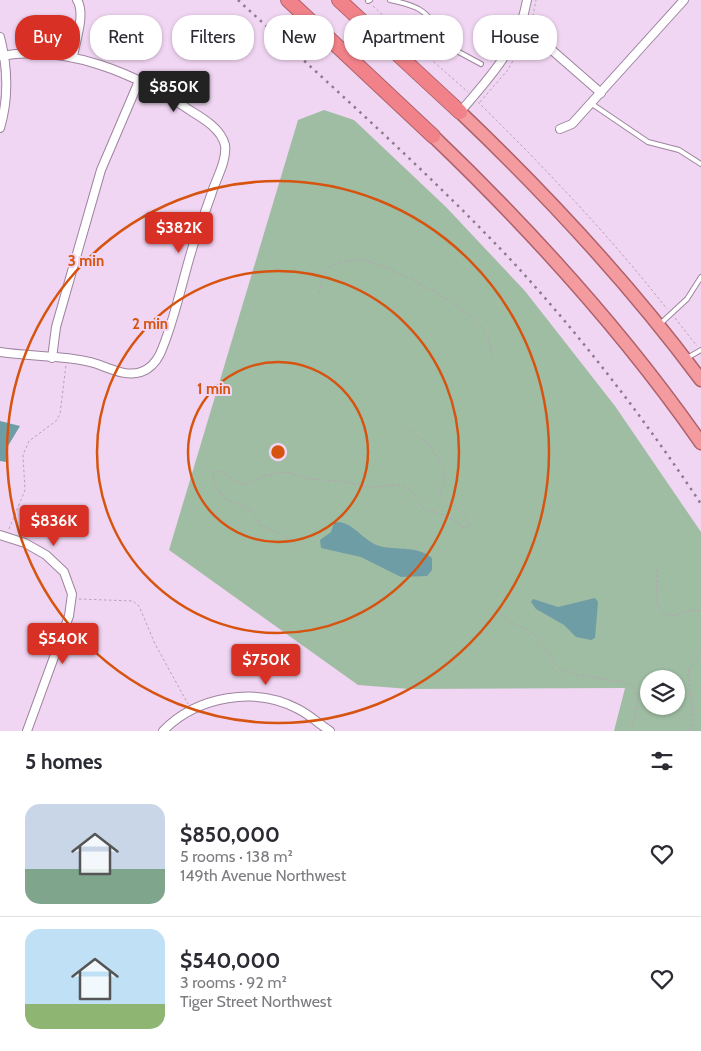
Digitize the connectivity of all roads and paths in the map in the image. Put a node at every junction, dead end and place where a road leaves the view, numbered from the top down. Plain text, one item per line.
1 (77, 0) edge
2 (288, 0) edge
3 (339, 0) edge
4 (390, 0) edge
5 (527, 0) edge
6 (536, 0) edge
7 (684, 0) edge
8 (80, 15) edge
9 (427, 15) edge
10 (523, 15) edge
11 (533, 15) edge
12 (0, 38) edge
13 (463, 54) edge
14 (15, 55) edge
15 (557, 55) edge
16 (2, 56) edge
17 (80, 59) edge
18 (504, 60) edge
19 (514, 60) edge
20 (481, 64) dead end
21 (139, 81) junction
22 (601, 93) junction
23 (592, 104) junction
24 (460, 112) junction
25 (0, 128) edge
26 (560, 129) dead end
27 (433, 136) joint
28 (701, 164) edge
29 (701, 277) edge
30 (319, 293) dead end
31 (672, 314) junction
32 (658, 326) junction
33 (701, 350) edge
34 (0, 352) edge
35 (52, 358) junction
36 (67, 359) junction
37 (685, 359) junction
38 (491, 360) dead end
39 (701, 380) edge
40 (410, 430) dead end
41 (701, 443) edge
42 (3, 536) edge
43 (297, 545) dead end
44 (657, 570) dead end
45 (71, 596) junction
46 (498, 610) dead end
47 (701, 611) edge
48 (701, 653) edge
49 (193, 710) junction
50 (27, 731) edge
51 (163, 731) edge
52 (330, 731) edge
53 (631, 731) edge
54 (690, 731) edge

1 - 8 street
2 - 27 highway
3 - 24 highway
4 - 9 lane
5 - 10 street
6 - 11 path
7 - 22 street
12 - 16 street
13 - 20 lane
14 - 16 street
15 - 22 street
16 - 25 street
17 - 21 street
18 - 24 street
19 - 31 path
21 - 35 street
21 - 36 street
22 - 23 street
23 - 26 street
23 - 28 lane
24 - 32 highway
27 - 41 highway
29 - 31 lane
30 - 38 path
31 - 32 lane
31 - 33 path
32 - 37 highway
33 - 37 lane
34 - 35 street
35 - 36 street
36 - 42 path
37 - 39 highway
40 - 43 path
42 - 45 street
44 - 47 path
45 - 49 path
45 - 50 street
46 - 53 path
48 - 54 path
49 - 51 street
49 - 52 street

